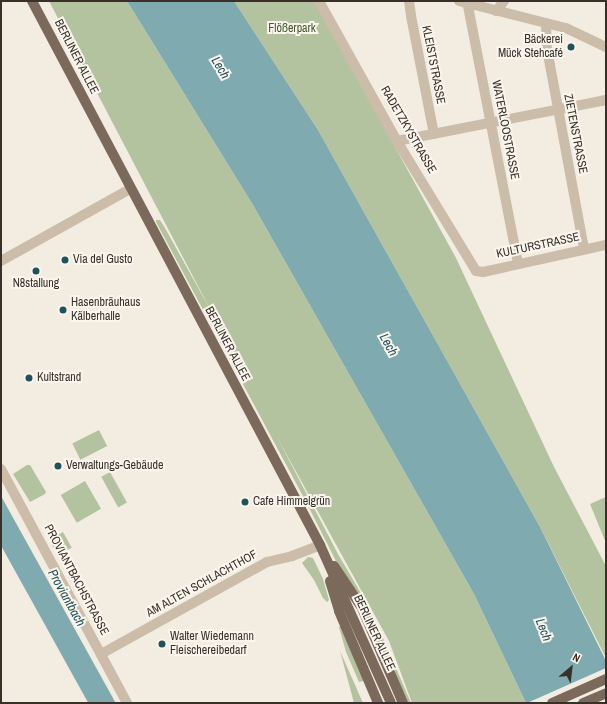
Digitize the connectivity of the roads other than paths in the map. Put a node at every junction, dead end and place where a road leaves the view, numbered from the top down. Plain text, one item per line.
1 (32, 1) edge
2 (319, 1) edge
3 (409, 1) edge
4 (504, 1) edge
5 (465, 2) edge
6 (496, 11) junction
7 (546, 23) junction
8 (606, 47) edge
9 (606, 100) edge
10 (557, 110) junction
11 (491, 123) junction
12 (434, 134) junction
13 (397, 141) junction
14 (130, 189) junction
15 (606, 246) edge
16 (584, 249) junction
17 (1, 261) edge
18 (518, 264) junction
19 (476, 271) joint
20 (1, 469) edge
21 (4, 482) edge
22 (320, 548) junction
23 (101, 654) junction
24 (606, 679) edge
25 (606, 693) edge
26 (127, 703) edge
27 (378, 703) edge
28 (391, 703) edge
29 (403, 703) edge
30 (552, 703) edge
31 (583, 703) edge

1 - 14 main road, BERLINER ALLEE
2 - 13 street, RADETZKYSTRASSE
3 - 12 street, KLEISTSTRASSE
4 - 6 street
5 - 6 street
5 - 11 street, WATERLOOSTRASSE
6 - 7 street
7 - 8 street
7 - 10 street, ZIETENSTRASSE
9 - 10 street
10 - 11 street
10 - 16 street, ZIETENSTRASSE
11 - 12 street
11 - 18 street, WATERLOOSTRASSE
12 - 13 street
13 - 19 street, RADETZKYSTRASSE
14 - 17 street
14 - 22 main road, BERLINER ALLEE
15 - 16 street, KULTURSTRASSE
16 - 18 street, KULTURSTRASSE
18 - 19 street, KULTURSTRASSE
20 - 21 street, PROVIANTBACHSTRASSE
21 - 23 street, PROVIANTBACHSTRASSE
22 - 23 street, AM ALTEN SCHLACHTHOF
22 - 27 main road
22 - 28 main road, BERLINER ALLEE
22 - 29 main road
23 - 26 street, PROVIANTBACHSTRASSE
24 - 30 main road
25 - 31 main road

